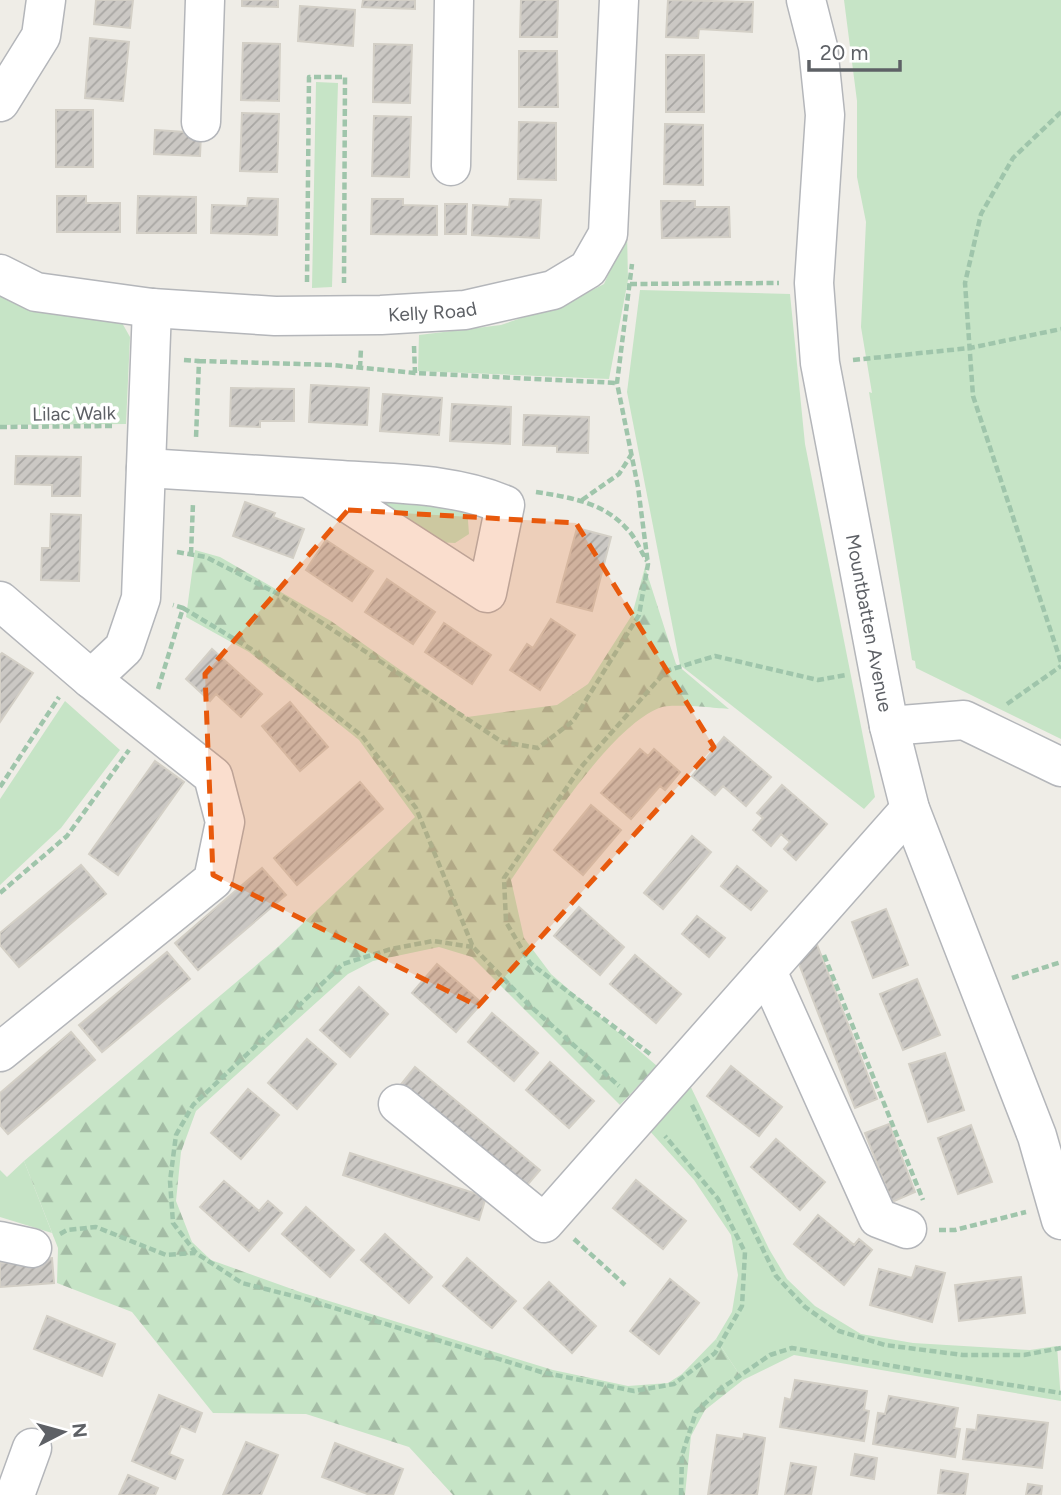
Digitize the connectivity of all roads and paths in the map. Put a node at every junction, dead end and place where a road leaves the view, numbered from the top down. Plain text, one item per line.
1 (46, 0) edge
2 (205, 0) edge
3 (454, 0) edge
4 (620, 0) edge
5 (806, 0) edge
6 (0, 102) edge
7 (1061, 112) edge
8 (201, 122) dead end
9 (451, 166) dead end
10 (0, 274) edge
11 (814, 283) junction
12 (630, 284) dead end
13 (152, 308) junction
14 (325, 315) junction
15 (1061, 329) edge
16 (970, 348) junction
17 (199, 360) dead end
18 (820, 363) junction
19 (617, 383) dead end
20 (148, 426) junction
21 (0, 427) edge
22 (631, 456) dead end
23 (146, 468) junction
24 (309, 478) junction
25 (582, 500) junction
26 (505, 505) junction
27 (649, 564) dead end
28 (0, 601) edge
29 (183, 608) dead end
30 (1061, 664) edge
31 (878, 670) junction
32 (85, 673) junction
33 (972, 723) junction
34 (889, 726) junction
35 (1061, 767) edge
36 (0, 788) edge
37 (910, 809) junction
38 (811, 922) junction
39 (473, 947) junction
40 (1061, 962) edge
41 (767, 971) junction
42 (979, 988) junction
43 (0, 1052) edge
44 (677, 1074) junction
45 (398, 1104) dead end
46 (645, 1110) junction
47 (1049, 1132) edge
48 (1059, 1211) edge
49 (547, 1220) junction
50 (923, 1221) junction
51 (16, 1245) edge
52 (196, 1253) junction
53 (625, 1285) dead end
54 (1061, 1348) edge
55 (1061, 1393) edge
56 (32, 1448) dead end
57 (15, 1495) edge
58 (681, 1495) edge

1 - 6 street
2 - 8 street
3 - 9 street
4 - 14 street, Kelly Road
5 - 11 street, Mountbatten Avenue
7 - 16 path
10 - 13 street, Kelly Road
11 - 12 path
11 - 18 street, Mountbatten Avenue
13 - 14 street, Kelly Road
13 - 20 street
14 - 14 path
15 - 16 path
16 - 18 path
16 - 30 path
17 - 19 path
18 - 31 street, Mountbatten Avenue
20 - 21 path, Lilac Walk
20 - 23 street
22 - 25 path
23 - 24 street
23 - 32 street
24 - 26 street
24 - 26 street
25 - 26 path
25 - 27 path
28 - 32 street
29 - 39 path
30 - 33 path
31 - 34 street, Mountbatten Avenue
31 - 44 path
32 - 36 path
32 - 43 street
33 - 34 street
33 - 35 street
34 - 37 street, Mountbatten Avenue
37 - 38 street
37 - 42 street, Mountbatten Avenue
38 - 41 street
38 - 50 path
39 - 46 path
39 - 52 path
40 - 42 path
41 - 44 street
41 - 50 street
42 - 47 street, Mountbatten Avenue
44 - 46 street
44 - 54 path
45 - 49 street
46 - 49 street
46 - 52 path
47 - 48 street, Mountbatten Avenue
48 - 50 path
49 - 53 path
51 - 52 path
55 - 58 path
56 - 57 street

